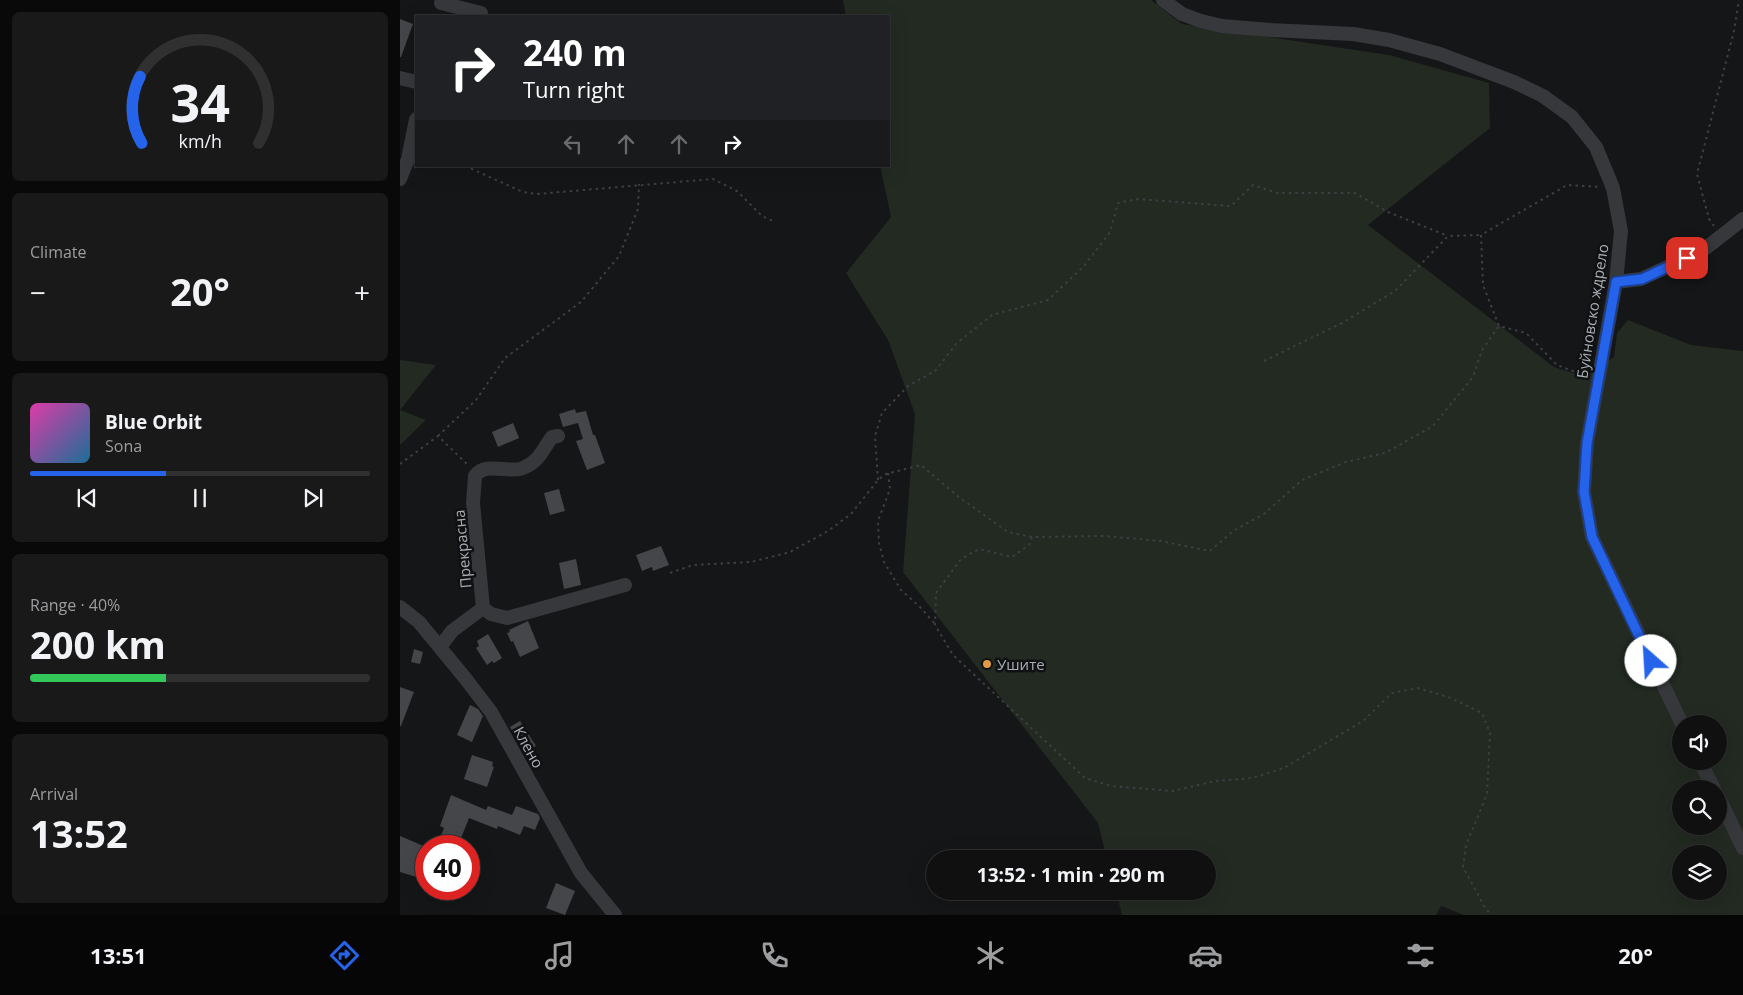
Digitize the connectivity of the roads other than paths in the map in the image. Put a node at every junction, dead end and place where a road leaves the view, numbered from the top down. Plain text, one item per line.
1 (1163, 0) edge
2 (441, 6) edge
3 (482, 13) dead end
4 (400, 78) edge
5 (415, 82) edge
6 (415, 123) edge
7 (400, 179) edge
8 (1743, 219) edge
9 (1616, 282) junction
10 (558, 436) dead end
11 (625, 585) dead end
12 (400, 607) edge
13 (483, 608) junction
14 (440, 646) junction
15 (1678, 715) edge
16 (1727, 815) edge
17 (1743, 848) edge
18 (615, 915) edge

1 - 9 street, Буйновско ждрело
2 - 3 street
4 - 5 street
6 - 7 street
8 - 9 street
9 - 15 street, Буйновско ждрело
10 - 13 street, Прекрасна
11 - 13 street
12 - 14 street, Клено
13 - 14 street
14 - 18 street, Клено
16 - 17 street

